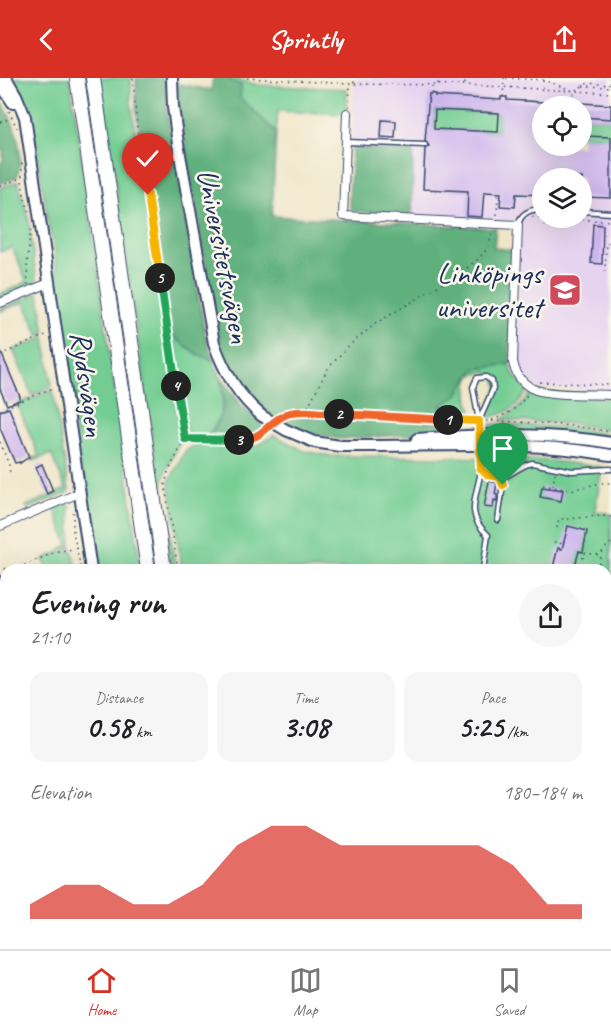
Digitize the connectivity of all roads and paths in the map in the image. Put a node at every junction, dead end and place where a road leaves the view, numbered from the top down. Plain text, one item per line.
1 (6, 78) edge
2 (77, 78) edge
3 (93, 78) edge
4 (133, 78) edge
5 (172, 78) edge
6 (247, 78) edge
7 (354, 78) edge
8 (438, 78) edge
9 (465, 78) edge
10 (505, 78) edge
11 (609, 78) edge
12 (543, 79) edge
13 (0, 83) edge
14 (350, 84) junction
15 (354, 84) junction
16 (432, 85) junction
17 (438, 85) junction
18 (465, 85) junction
19 (610, 86) edge
20 (504, 87) junction
21 (542, 89) junction
22 (574, 91) junction
23 (611, 93) edge
24 (432, 94) dead end
25 (574, 96) edge
26 (503, 97) dead end
27 (8, 109) dead end
28 (347, 113) joint
29 (13, 118) junction
30 (0, 122) edge
31 (23, 133) junction
32 (346, 142) junction
33 (425, 145) dead end
34 (22, 158) dead end
35 (21, 177) junction
36 (0, 186) edge
37 (498, 193) dead end
38 (532, 211) edge
39 (592, 212) edge
40 (611, 213) edge
41 (31, 216) dead end
42 (592, 220) edge
43 (611, 221) edge
44 (496, 224) junction
45 (518, 225) junction
46 (33, 232) dead end
47 (611, 243) edge
48 (604, 272) dead end
49 (49, 283) junction
50 (28, 292) junction
51 (0, 303) edge
52 (49, 334) dead end
53 (0, 355) edge
54 (56, 386) dead end
55 (611, 395) edge
56 (0, 410) edge
57 (304, 413) junction
58 (278, 419) dead end
59 (479, 421) junction
60 (273, 425) dead end
61 (611, 432) edge
62 (185, 439) junction
63 (481, 440) junction
64 (0, 442) edge
65 (611, 443) edge
66 (611, 455) edge
67 (556, 468) junction
68 (481, 469) junction
69 (611, 469) edge
70 (10, 475) dead end
71 (500, 477) junction
72 (611, 483) edge
73 (543, 485) dead end
74 (553, 487) junction
75 (76, 494) junction
76 (611, 517) edge
77 (498, 520) dead end
78 (0, 526) edge
79 (557, 528) dead end
80 (554, 542) dead end
81 (611, 543) edge
82 (564, 544) dead end
83 (56, 546) dead end
84 (76, 549) junction
85 (58, 551) junction
86 (600, 555) junction
87 (27, 564) edge
88 (80, 564) edge
89 (90, 564) edge
90 (147, 564) edge
91 (163, 564) edge
92 (177, 564) edge
93 (484, 564) edge
94 (581, 564) edge
95 (598, 564) edge

1 - 31 main road, Rydsvägen
2 - 90 highway
3 - 91 highway
4 - 62 path
5 - 63 main road, Universitetsvägen, bridge
6 - 14 path
7 - 15 path
8 - 17 path
9 - 18 path
10 - 12 path
10 - 20 path
11 - 19 path
12 - 21 path
12 - 22 path
13 - 31 main road, Rydsvägen
14 - 15 path
14 - 28 path
15 - 16 path
16 - 17 path
16 - 24 path
17 - 18 path
18 - 20 path
19 - 22 path
20 - 21 path
20 - 26 path
21 - 22 path
22 - 23 path
22 - 25 path
27 - 29 path
28 - 32 street
29 - 30 path
29 - 31 path
31 - 49 main road, Rydsvägen
32 - 33 lane
32 - 44 street
34 - 35 path
35 - 36 path
35 - 41 path
37 - 44 path
38 - 45 lane
39 - 40 lane
42 - 43 path
44 - 45 street
44 - 57 path
45 - 55 street
46 - 50 path
47 - 48 path
49 - 50 street
49 - 75 main road, Rydsvägen
50 - 51 street
52 - 53 path
54 - 56 path
57 - 58 path
57 - 59 path
59 - 59 lane
59 - 61 path
59 - 63 lane
60 - 62 path
62 - 92 path
63 - 65 main road, Universitetsvägen
63 - 66 main road, Universitetsvägen
63 - 68 lane
64 - 70 path
67 - 69 lane
67 - 71 lane
67 - 74 path
68 - 71 lane
68 - 93 lane
71 - 77 lane
72 - 74 path
73 - 74 path
75 - 78 street
75 - 84 path
75 - 89 main road, Rydsvägen
76 - 79 path
80 - 82 path
81 - 86 path
83 - 85 path
84 - 85 path
84 - 88 path
85 - 87 path
86 - 94 path
86 - 95 path

